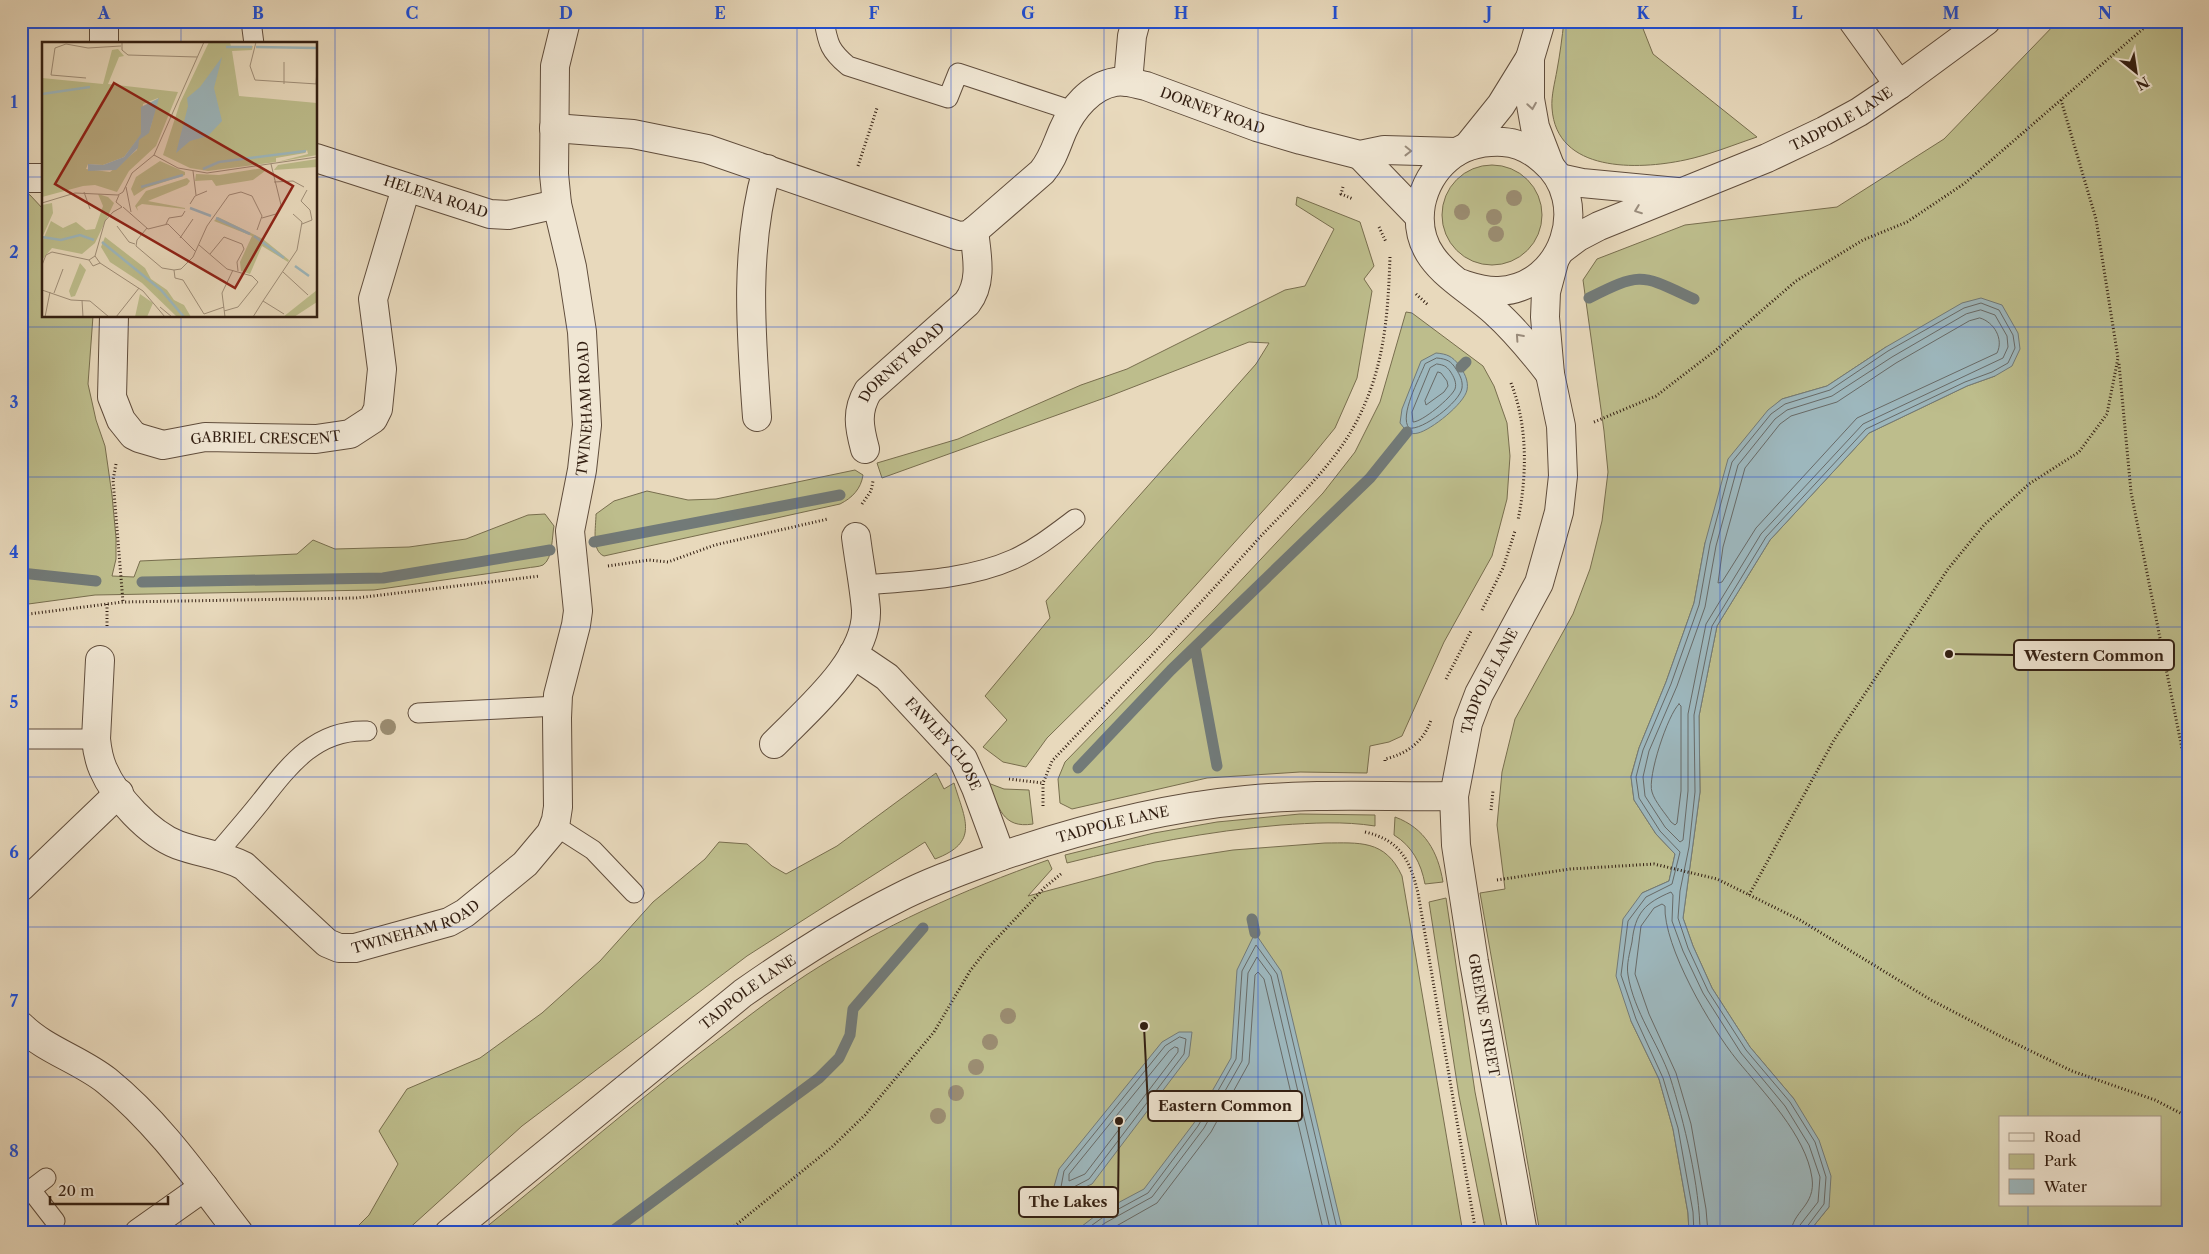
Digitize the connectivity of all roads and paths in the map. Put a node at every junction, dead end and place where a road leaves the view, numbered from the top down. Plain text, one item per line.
1 (104, 21) edge
2 (251, 21) edge
3 (566, 21) edge
4 (824, 21) edge
5 (1136, 21) edge
6 (1541, 21) edge
7 (1853, 21) edge
8 (1986, 21) edge
9 (2152, 21) edge
10 (104, 42) edge
11 (254, 42) edge
12 (1530, 58) junction
13 (886, 78) junction
14 (1128, 82) junction
15 (1899, 85) junction
16 (2062, 100) junction
17 (1074, 111) junction
18 (554, 128) junction
19 (1462, 149) junction
20 (1360, 155) junction
21 (318, 159) edge
22 (767, 169) junction
23 (1555, 172) junction
24 (21, 178) edge
25 (42, 178) edge
26 (406, 188) junction
27 (1683, 193) junction
28 (847, 197) junction
29 (557, 204) junction
30 (1419, 216) junction
31 (974, 231) junction
32 (1390, 256) dead end
33 (1558, 256) junction
34 (21, 279) edge
35 (1459, 283) junction
36 (1412, 290) dead end
37 (1434, 310) dead end
38 (114, 318) edge
39 (21, 327) edge
40 (2118, 358) junction
41 (1550, 374) junction
42 (1508, 376) dead end
43 (757, 417) dead end
44 (1596, 422) dead end
45 (133, 435) junction
46 (865, 449) joint
47 (858, 509) dead end
48 (835, 518) dead end
49 (1075, 519) dead end
50 (856, 537) dead end
51 (575, 570) junction
52 (862, 585) junction
53 (123, 602) junction
54 (1481, 613) dead end
55 (21, 616) edge
56 (1472, 630) dead end
57 (853, 654) junction
58 (100, 660) dead end
59 (1442, 688) dead end
60 (558, 706) junction
61 (418, 713) dead end
62 (1434, 713) dead end
63 (367, 731) dead end
64 (21, 738) edge
65 (96, 739) junction
66 (774, 744) dead end
67 (2188, 779) edge
68 (119, 793) junction
69 (1384, 796) junction
70 (1454, 796) junction
71 (554, 825) junction
72 (1358, 831) dead end
73 (1051, 839) junction
74 (215, 856) junction
75 (1001, 856) junction
76 (1495, 880) dead end
77 (21, 887) edge
78 (634, 894) dead end
79 (1749, 895) junction
80 (21, 1026) edge
81 (2188, 1117) edge
82 (46, 1178) dead end
83 (204, 1186) junction
84 (26, 1193) edge
85 (55, 1221) dead end
86 (139, 1233) edge
87 (239, 1233) edge
88 (449, 1233) edge
89 (726, 1233) edge
90 (1476, 1233) edge
91 (1523, 1233) edge

1 - 10 street
2 - 11 lane
3 - 18 street, TWINEHAM ROAD
4 - 13 lane
5 - 14 street
6 - 12 street
7 - 15 street
8 - 15 street, TADPOLE LANE
9 - 16 path
12 - 19 street
12 -> 23 street
13 - 17 lane
13 - 28 path
14 - 17 street, DORNEY ROAD
14 - 20 street, DORNEY ROAD
15 - 27 street, TADPOLE LANE
16 - 40 path
16 - 44 path
17 - 31 street, DORNEY ROAD
18 - 22 street
18 - 29 street, TWINEHAM ROAD
20 -> 19 street, DORNEY ROAD
19 - 23 street, TADPOLE LANE
19 - 30 street, TADPOLE LANE
20 - 30 street
21 - 26 street, HELENA ROAD
22 - 28 street
22 - 43 street
23 - 27 street, TADPOLE LANE
23 - 33 street, TADPOLE LANE
24 - 25 street
26 - 29 street, HELENA ROAD
26 - 45 street, GABRIEL CRESCENT
27 -> 33 street, TADPOLE LANE
28 - 31 street
29 - 51 street, TWINEHAM ROAD
30 - 35 street, TADPOLE LANE
31 - 46 street, DORNEY ROAD
32 - 73 path
33 - 35 street, TADPOLE LANE
33 - 41 street, TADPOLE LANE
34 - 39 path
41 -> 35 street, TADPOLE LANE
36 - 37 path
38 - 45 street
40 - 67 path
40 - 79 path
41 - 70 street, TADPOLE LANE
42 - 54 path
45 - 53 path
46 - 47 path
48 - 51 path
49 - 52 lane
50 - 52 street
51 - 53 path
51 - 60 street, TWINEHAM ROAD
52 - 57 street
53 - 55 path
56 - 59 path
57 - 66 street
57 - 75 street, FAWLEY CLOSE
58 - 65 street, TWINEHAM ROAD
60 - 61 lane
60 - 71 street, TWINEHAM ROAD
62 - 69 path
63 - 74 lane
64 - 65 lane
65 - 68 street, TWINEHAM ROAD
68 - 74 street, TWINEHAM ROAD
68 - 77 street
69 - 70 street, TADPOLE LANE
69 - 73 street, TADPOLE LANE
70 - 91 street, GREENE STREET
71 - 74 street, TWINEHAM ROAD
71 - 78 lane
72 - 90 path
73 - 75 street, TADPOLE LANE
73 - 89 path
75 - 88 street, TADPOLE LANE
76 - 79 path
79 - 81 path
80 - 83 street
82 - 84 lane
83 - 86 street
83 - 87 street
84 - 85 lane

